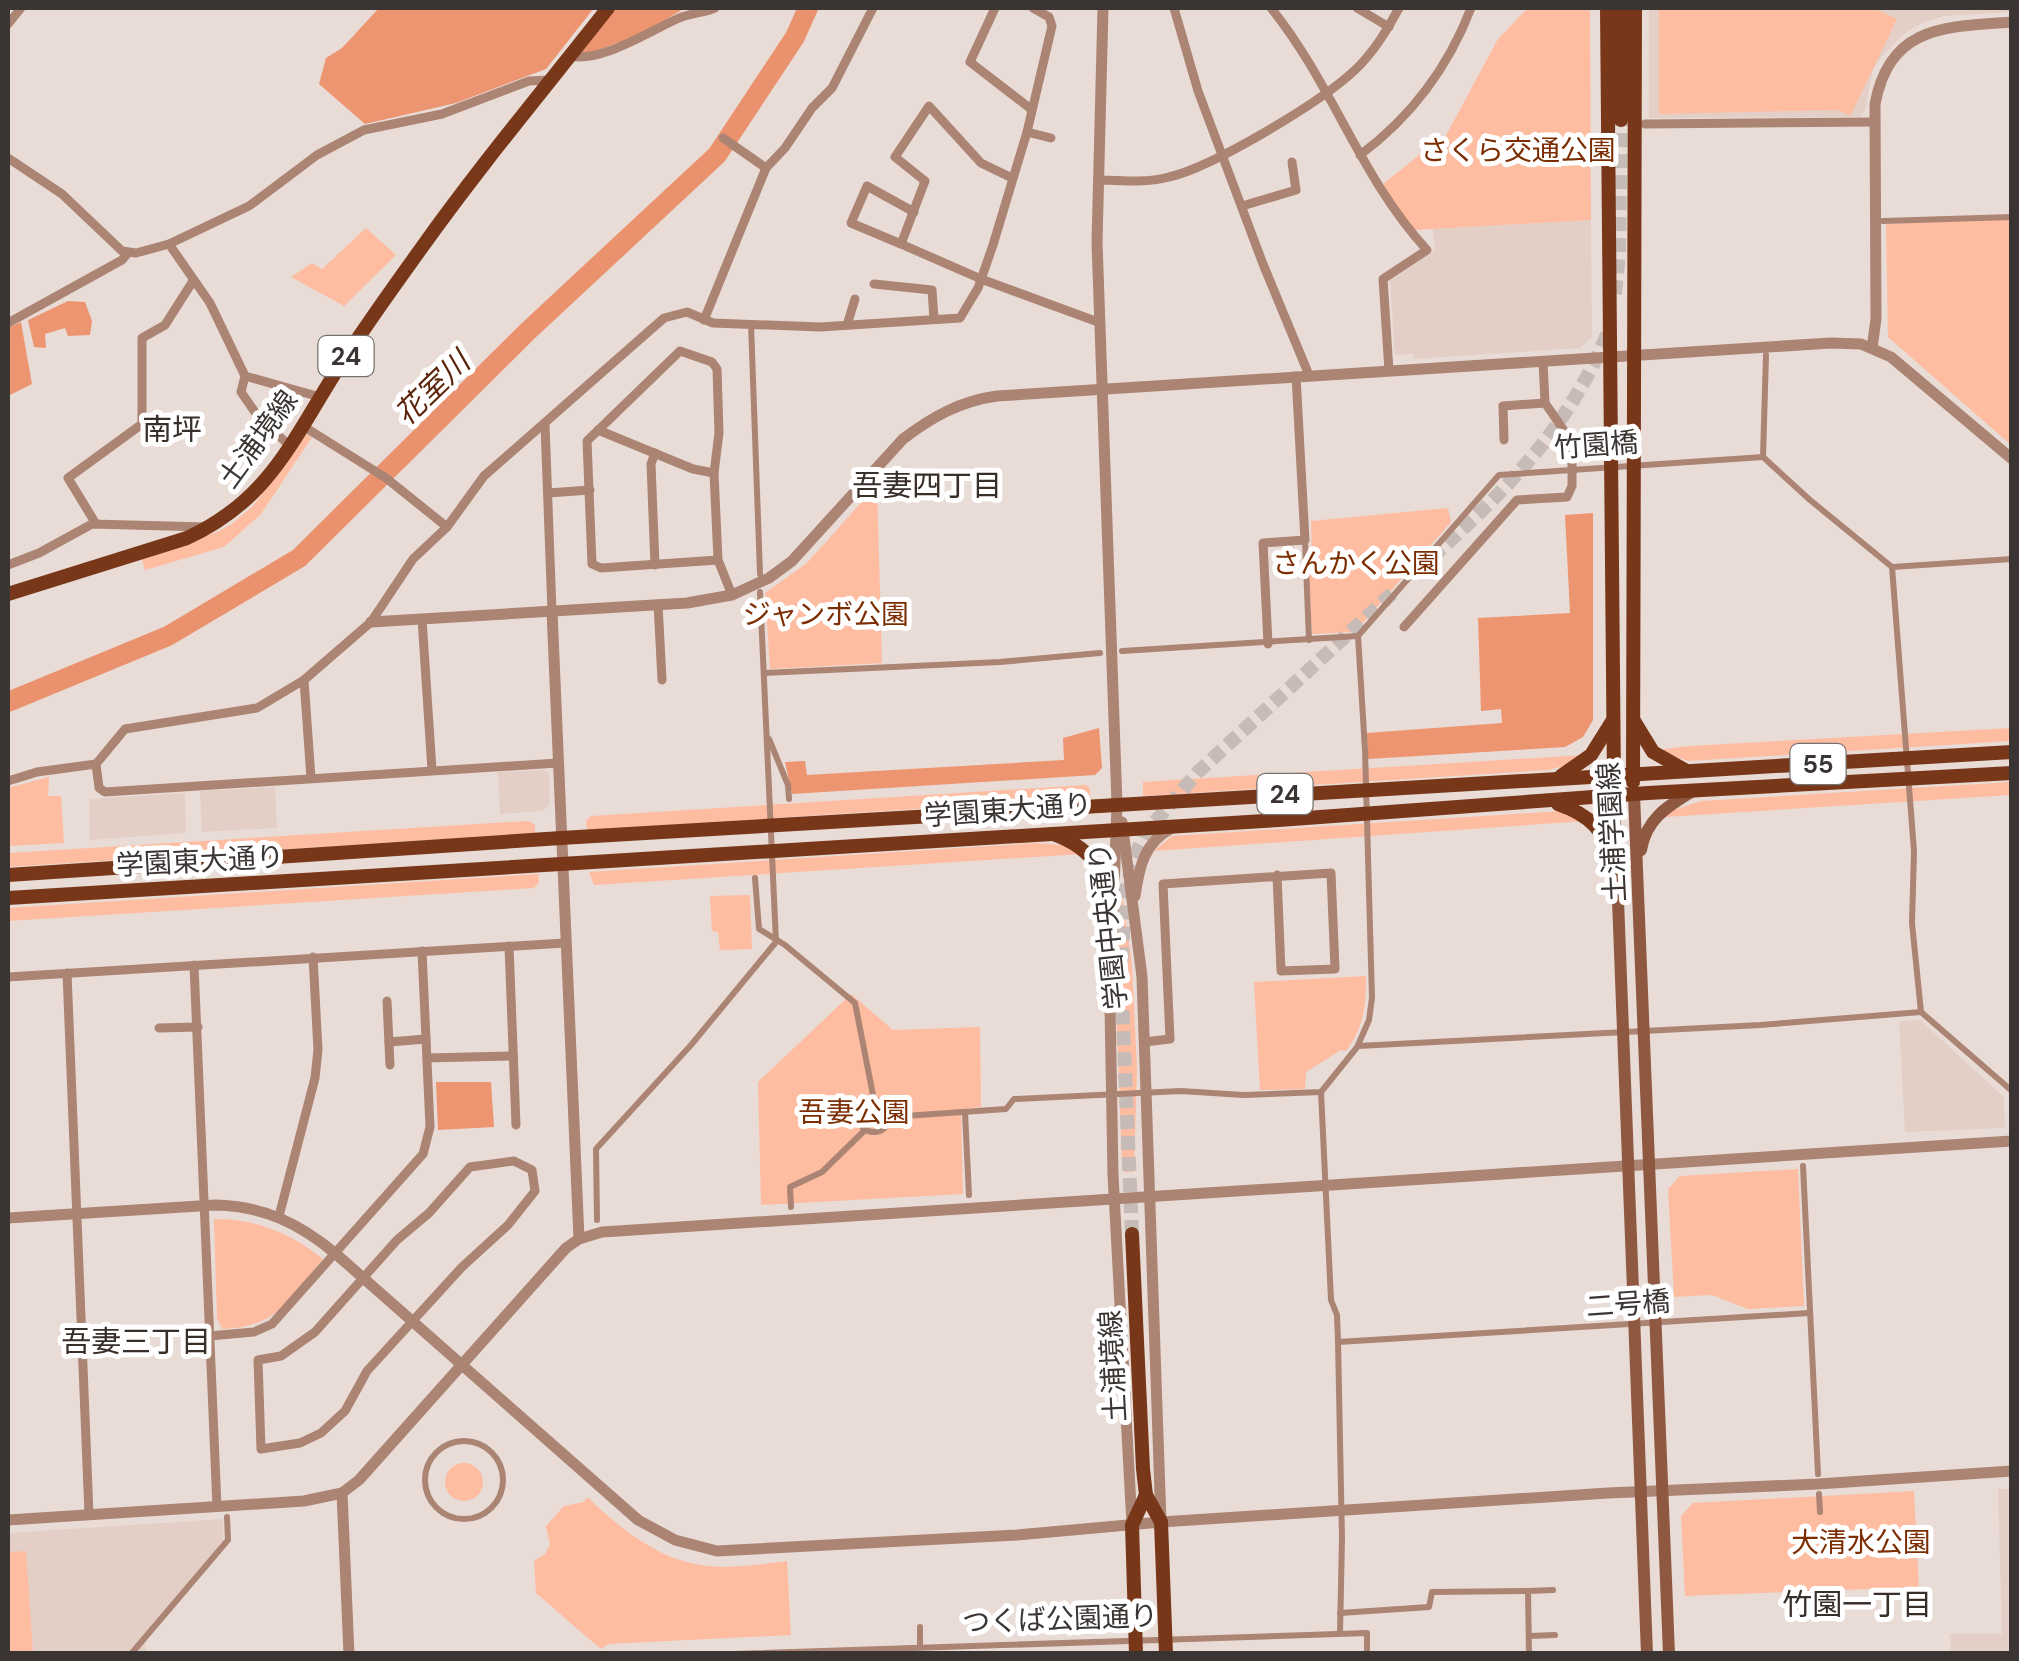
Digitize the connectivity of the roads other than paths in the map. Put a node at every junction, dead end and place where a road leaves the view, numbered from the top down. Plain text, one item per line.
1 (21, 8) edge
2 (608, 8) edge
3 (715, 8) edge
4 (873, 8) edge
5 (994, 8) edge
6 (1034, 8) edge
7 (1103, 8) edge
8 (1174, 8) edge
9 (1270, 8) edge
10 (1357, 8) edge
11 (1400, 8) edge
12 (1471, 8) edge
13 (1607, 8) edge
14 (1621, 8) edge
15 (1635, 8) edge
16 (2012, 22) edge
17 (8, 24) edge
18 (1389, 27) junction
19 (569, 56) junction
20 (550, 80) junction
21 (1328, 92) junction
22 (1031, 109) junction
23 (1622, 120) tunnel mouth
24 (1874, 122) junction
25 (1646, 124) dead end
26 (1027, 132) junction
27 (1050, 138) dead end
28 (728, 141) dead end
29 (1224, 154) junction
30 (1360, 156) junction
31 (8, 158) edge
32 (1292, 162) dead end
33 (766, 168) junction
34 (1012, 178) junction
35 (1100, 180) junction
36 (1242, 206) junction
37 (914, 212) junction
38 (2012, 216) edge
39 (1883, 221) dead end
40 (169, 244) junction
41 (901, 244) junction
42 (127, 254) junction
43 (981, 279) junction
44 (193, 282) junction
45 (874, 284) dead end
46 (854, 299) dead end
47 (704, 320) junction
48 (934, 320) junction
49 (1098, 322) junction
50 (8, 323) edge
51 (751, 324) junction
52 (848, 325) junction
53 (1872, 348) junction
54 (1766, 355) dead end
55 (1634, 356) junction
56 (1612, 358) junction
57 (1543, 361) junction
58 (1389, 371) junction
59 (246, 376) junction
60 (1302, 376) junction
61 (1100, 389) junction
62 (320, 397) junction
63 (1544, 403) junction
64 (545, 424) junction
65 (303, 426) junction
66 (598, 430) junction
67 (1504, 440) dead end
68 (290, 446) junction
69 (654, 453) junction
70 (1763, 457) junction
71 (2012, 460) edge
72 (714, 473) junction
73 (590, 490) junction
74 (548, 492) junction
75 (96, 524) junction
76 (448, 527) junction
77 (210, 528) junction
78 (1306, 540) junction
79 (2012, 558) edge
80 (718, 560) junction
81 (8, 565) edge
82 (655, 565) junction
83 (1892, 567) junction
84 (760, 574) dead end
85 (760, 592) dead end
86 (8, 594) edge
87 (732, 595) junction
88 (658, 604) junction
89 (552, 611) junction
90 (422, 619) junction
91 (371, 622) junction
92 (1404, 627) dead end
93 (1358, 636) junction
94 (1309, 640) junction
95 (1268, 644) junction
96 (1122, 651) dead end
97 (1100, 653) dead end
98 (764, 673) junction
99 (304, 680) junction
100 (662, 680) dead end
101 (1632, 717) junction
102 (1614, 719) junction
103 (768, 738) junction
104 (2012, 752) edge
105 (558, 762) junction
106 (96, 764) junction
107 (432, 770) junction
108 (1691, 772) junction
109 (2012, 774) edge
110 (1614, 776) junction
111 (1632, 776) junction
112 (311, 778) junction
113 (1556, 779) junction
114 (8, 781) edge
115 (1690, 792) junction
116 (1634, 794) junction
117 (1614, 796) junction
118 (789, 799) dead end
119 (1548, 801) junction
120 (1117, 804) junction
121 (1178, 825) junction
122 (1120, 828) junction
123 (1048, 832) junction
124 (561, 838) junction
125 (1615, 863) junction
126 (562, 864) junction
127 (1638, 868) junction
128 (8, 875) edge
129 (1277, 875) junction
130 (756, 878) dead end
131 (8, 898) edge
132 (1134, 905) junction
133 (776, 942) junction
134 (565, 943) junction
135 (508, 946) junction
136 (422, 950) junction
137 (1112, 951) junction
138 (313, 957) junction
139 (194, 965) junction
140 (67, 973) junction
141 (8, 977) edge
142 (387, 1001) dead end
143 (1921, 1012) junction
144 (198, 1026) junction
145 (159, 1028) dead end
146 (426, 1039) junction
147 (389, 1042) junction
148 (1144, 1042) junction
149 (1358, 1046) junction
150 (513, 1056) junction
151 (427, 1058) junction
152 (390, 1065) dead end
153 (2012, 1091) edge
154 (1322, 1092) junction
155 (874, 1100) junction
156 (965, 1113) junction
157 (890, 1117) junction
158 (516, 1125) dead end
159 (865, 1130) junction
160 (2012, 1142) edge
161 (1650, 1164) junction
162 (1627, 1166) junction
163 (1803, 1166) dead end
164 (969, 1195) dead end
165 (1149, 1196) junction
166 (1114, 1198) junction
167 (204, 1206) junction
168 (792, 1207) dead end
169 (77, 1214) junction
170 (279, 1216) junction
171 (8, 1218) edge
172 (598, 1220) dead end
173 (1132, 1234) tunnel mouth
174 (579, 1238) junction
175 (336, 1254) junction
176 (362, 1277) junction
177 (1809, 1313) junction
178 (413, 1322) junction
179 (209, 1336) junction
180 (1338, 1342) junction
181 (461, 1365) junction
182 (2012, 1471) edge
183 (1818, 1474) dead end
184 (1641, 1491) junction
185 (1662, 1491) junction
186 (342, 1492) junction
187 (1146, 1494) junction
188 (1819, 1494) dead end
189 (495, 1505) joint
190 (216, 1507) junction
191 (1820, 1512) dead end
192 (88, 1514) junction
193 (227, 1516) dead end
194 (8, 1520) edge
195 (1161, 1522) junction
196 (1132, 1524) junction
197 (1553, 1590) dead end
198 (1528, 1591) junction
199 (1340, 1612) junction
200 (920, 1627) dead end
201 (1340, 1633) junction
202 (1555, 1635) dead end
203 (1529, 1636) junction
204 (920, 1647) junction
205 (131, 1654) edge
206 (349, 1654) edge
207 (733, 1654) edge
208 (1136, 1654) edge
209 (1166, 1654) edge
210 (1368, 1654) edge
211 (1529, 1654) edge
212 (1647, 1654) edge
213 (1669, 1654) edge

1 - 17 street
2 - 19 main road, 土浦境線 / 24
3 - 19 street
4 - 33 street
5 - 22 street
6 - 22 street
7 - 35 street, 学園中央通り
8 - 29 street
9 - 21 street
10 - 18 street
11 - 18 street
12 - 30 street
13 - 56 main road, 土浦学園線
14 - 23 main road
15 - 55 main road, 土浦学園線
16 - 24 street
18 - 21 street
19 - 20 main road, 土浦境線 / 24
20 - 40 street
20 - 62 main road, 土浦境線 / 24
21 - 29 street
21 - 30 street
22 - 26 street
24 - 25 street
24 - 53 street
26 - 27 street
26 - 34 street
28 - 33 street
29 - 35 street
29 - 36 street
30 - 58 street
31 - 42 street
32 - 36 street
33 - 47 street
34 - 37 street
34 - 43 street
35 - 49 street, 学園中央通り
36 - 60 street
37 - 41 street
37 - 41 street
38 - 39 street
40 - 42 street
40 - 44 street
41 - 43 street
42 - 50 street
43 - 48 street
43 - 49 street
44 - 59 street
44 - 75 street
45 - 48 street
46 - 52 street
47 - 51 street
47 - 64 street
48 - 52 street
49 - 61 street, 学園中央通り
51 - 52 street
51 - 84 street
53 - 55 street
53 - 71 street
54 - 70 street
55 - 56 street
55 - 101 main road, 土浦学園線
56 - 57 street
56 - 102 main road, 土浦学園線
57 - 58 street
57 - 63 street
58 - 60 street
59 - 62 street
59 - 68 street
60 - 61 street
60 - 78 street
61 - 87 street
61 - 120 street, 学園中央通り
62 - 65 main road, 土浦境線 / 24
63 - 67 street
63 - 92 street
64 - 74 street
64 - 76 street
65 - 68 main road, 土浦境線 / 24
65 - 76 street
66 - 69 street
66 - 72 street
66 - 73 street
68 - 77 main road, 土浦境線 / 24
69 - 72 street
69 - 82 street
70 - 83 street
70 - 93 street, 竹園橋
72 - 80 street
73 - 74 street
73 - 82 street
74 - 89 street
75 - 77 street
75 - 81 street
76 - 91 street
77 - 86 main road, 土浦境線 / 24
78 - 94 street
78 - 95 street
79 - 83 street
80 - 82 street
80 - 87 street
83 - 143 street
85 - 98 street
87 - 88 street
88 - 89 street
88 - 100 street
89 - 90 street
89 - 105 street
90 - 91 street
90 - 107 street
91 - 99 street
93 - 94 street
93 - 149 street
94 - 95 street
95 - 96 street
97 - 98 street
98 - 103 street
99 - 106 street
99 - 112 street
101 - 108 main road
101 - 111 main road, 土浦学園線
102 - 110 main road, 土浦学園線
102 - 113 main road
103 - 118 street
103 - 133 street
104 - 108 main road, 学園東大通り / 55
105 - 107 street
105 - 124 street
106 - 112 street
106 - 114 street
107 - 112 street
108 - 111 main road, 学園東大通り / 55
109 - 115 main road, 学園東大通り / 55
110 - 111 main road, 学園東大通り / 24
110 - 113 main road, 学園東大通り / 24
110 - 117 main road, 土浦学園線
111 - 116 main road, 土浦学園線
113 - 120 main road, 学園東大通り / 24
115 - 116 main road, 学園東大通り / 55
115 - 127 main road
116 - 117 main road, 学園東大通り / 55
116 - 127 main road, 土浦学園線
117 - 119 main road, 学園東大通り / 24
117 - 125 main road, 土浦学園線
119 - 121 main road, 学園東大通り / 24
119 - 125 main road
120 - 122 street, 学園中央通り
120 - 124 main road, 学園東大通り / 24
121 - 122 main road, 学園東大通り / 24
121 - 132 street
122 - 123 main road, 学園東大通り / 24
122 - 132 street, 学園中央通り
122 - 137 street, 学園中央通り
123 - 126 main road, 学園東大通り / 24
123 - 137 main road
124 - 126 street
124 - 128 main road, 学園東大通り / 24
125 - 162 main road, 土浦学園線
126 - 131 main road, 学園東大通り / 24
126 - 134 street
127 - 161 main road, 土浦学園線
129 - 129 street
129 - 148 street
130 - 133 street
132 - 148 street, 学園中央通り
133 - 155 street
133 - 172 street
134 - 135 street
134 - 174 street
135 - 136 street
135 - 150 street
136 - 138 street
136 - 146 street
137 - 166 street, 学園中央通り
138 - 139 street
138 - 170 street
139 - 140 street
139 - 144 street
140 - 141 street
140 - 169 street
142 - 147 street
143 - 149 street
143 - 153 street
144 - 145 street
144 - 167 street
146 - 147 street
146 - 151 street
147 - 152 street
148 - 165 street, 学園中央通り
149 - 154 street
150 - 151 street
150 - 158 street
151 - 175 street
154 - 156 street
154 - 180 street
155 - 157 street
155 - 159 street
156 - 157 street
156 - 164 street
157 - 159 street
159 - 168 street
160 - 161 street
161 - 162 street
161 - 185 main road, 土浦学園線
162 - 165 street
162 - 184 main road, 土浦学園線
163 - 177 street
165 - 166 street
165 - 195 street, 学園中央通り
166 - 174 street
166 - 196 street, 学園中央通り
167 - 169 street
167 - 170 street
167 - 179 street
169 - 171 street
169 - 192 street
170 - 175 street
173 - 187 main road, 土浦境線
174 - 181 street
175 - 176 street
175 - 179 street
176 - 178 street
176 - 178 street
176 - 178 street
177 - 180 street, 二号橋
177 - 183 street
178 - 181 street
179 - 190 street
180 - 199 street
181 - 186 street
181 - 196 street
182 - 185 street
184 - 185 street
184 - 195 street
184 - 212 main road, 土浦学園線
185 - 213 main road, 土浦学園線
186 - 190 street
186 - 206 street
187 - 195 main road, 土浦境線
187 - 196 main road, 土浦境線
188 - 191 street
189 - 189 street
190 - 192 street
192 - 194 street
193 - 205 street
195 - 196 street
195 - 209 main road, 学園中央通り
196 - 208 main road, 学園中央通り
197 - 198 street
198 - 199 street
198 - 203 street
199 - 201 street
200 - 204 street
201 - 204 street, つくば公園通り
201 - 210 street
202 - 203 street
203 - 211 street
204 - 207 street, つくば公園通り

